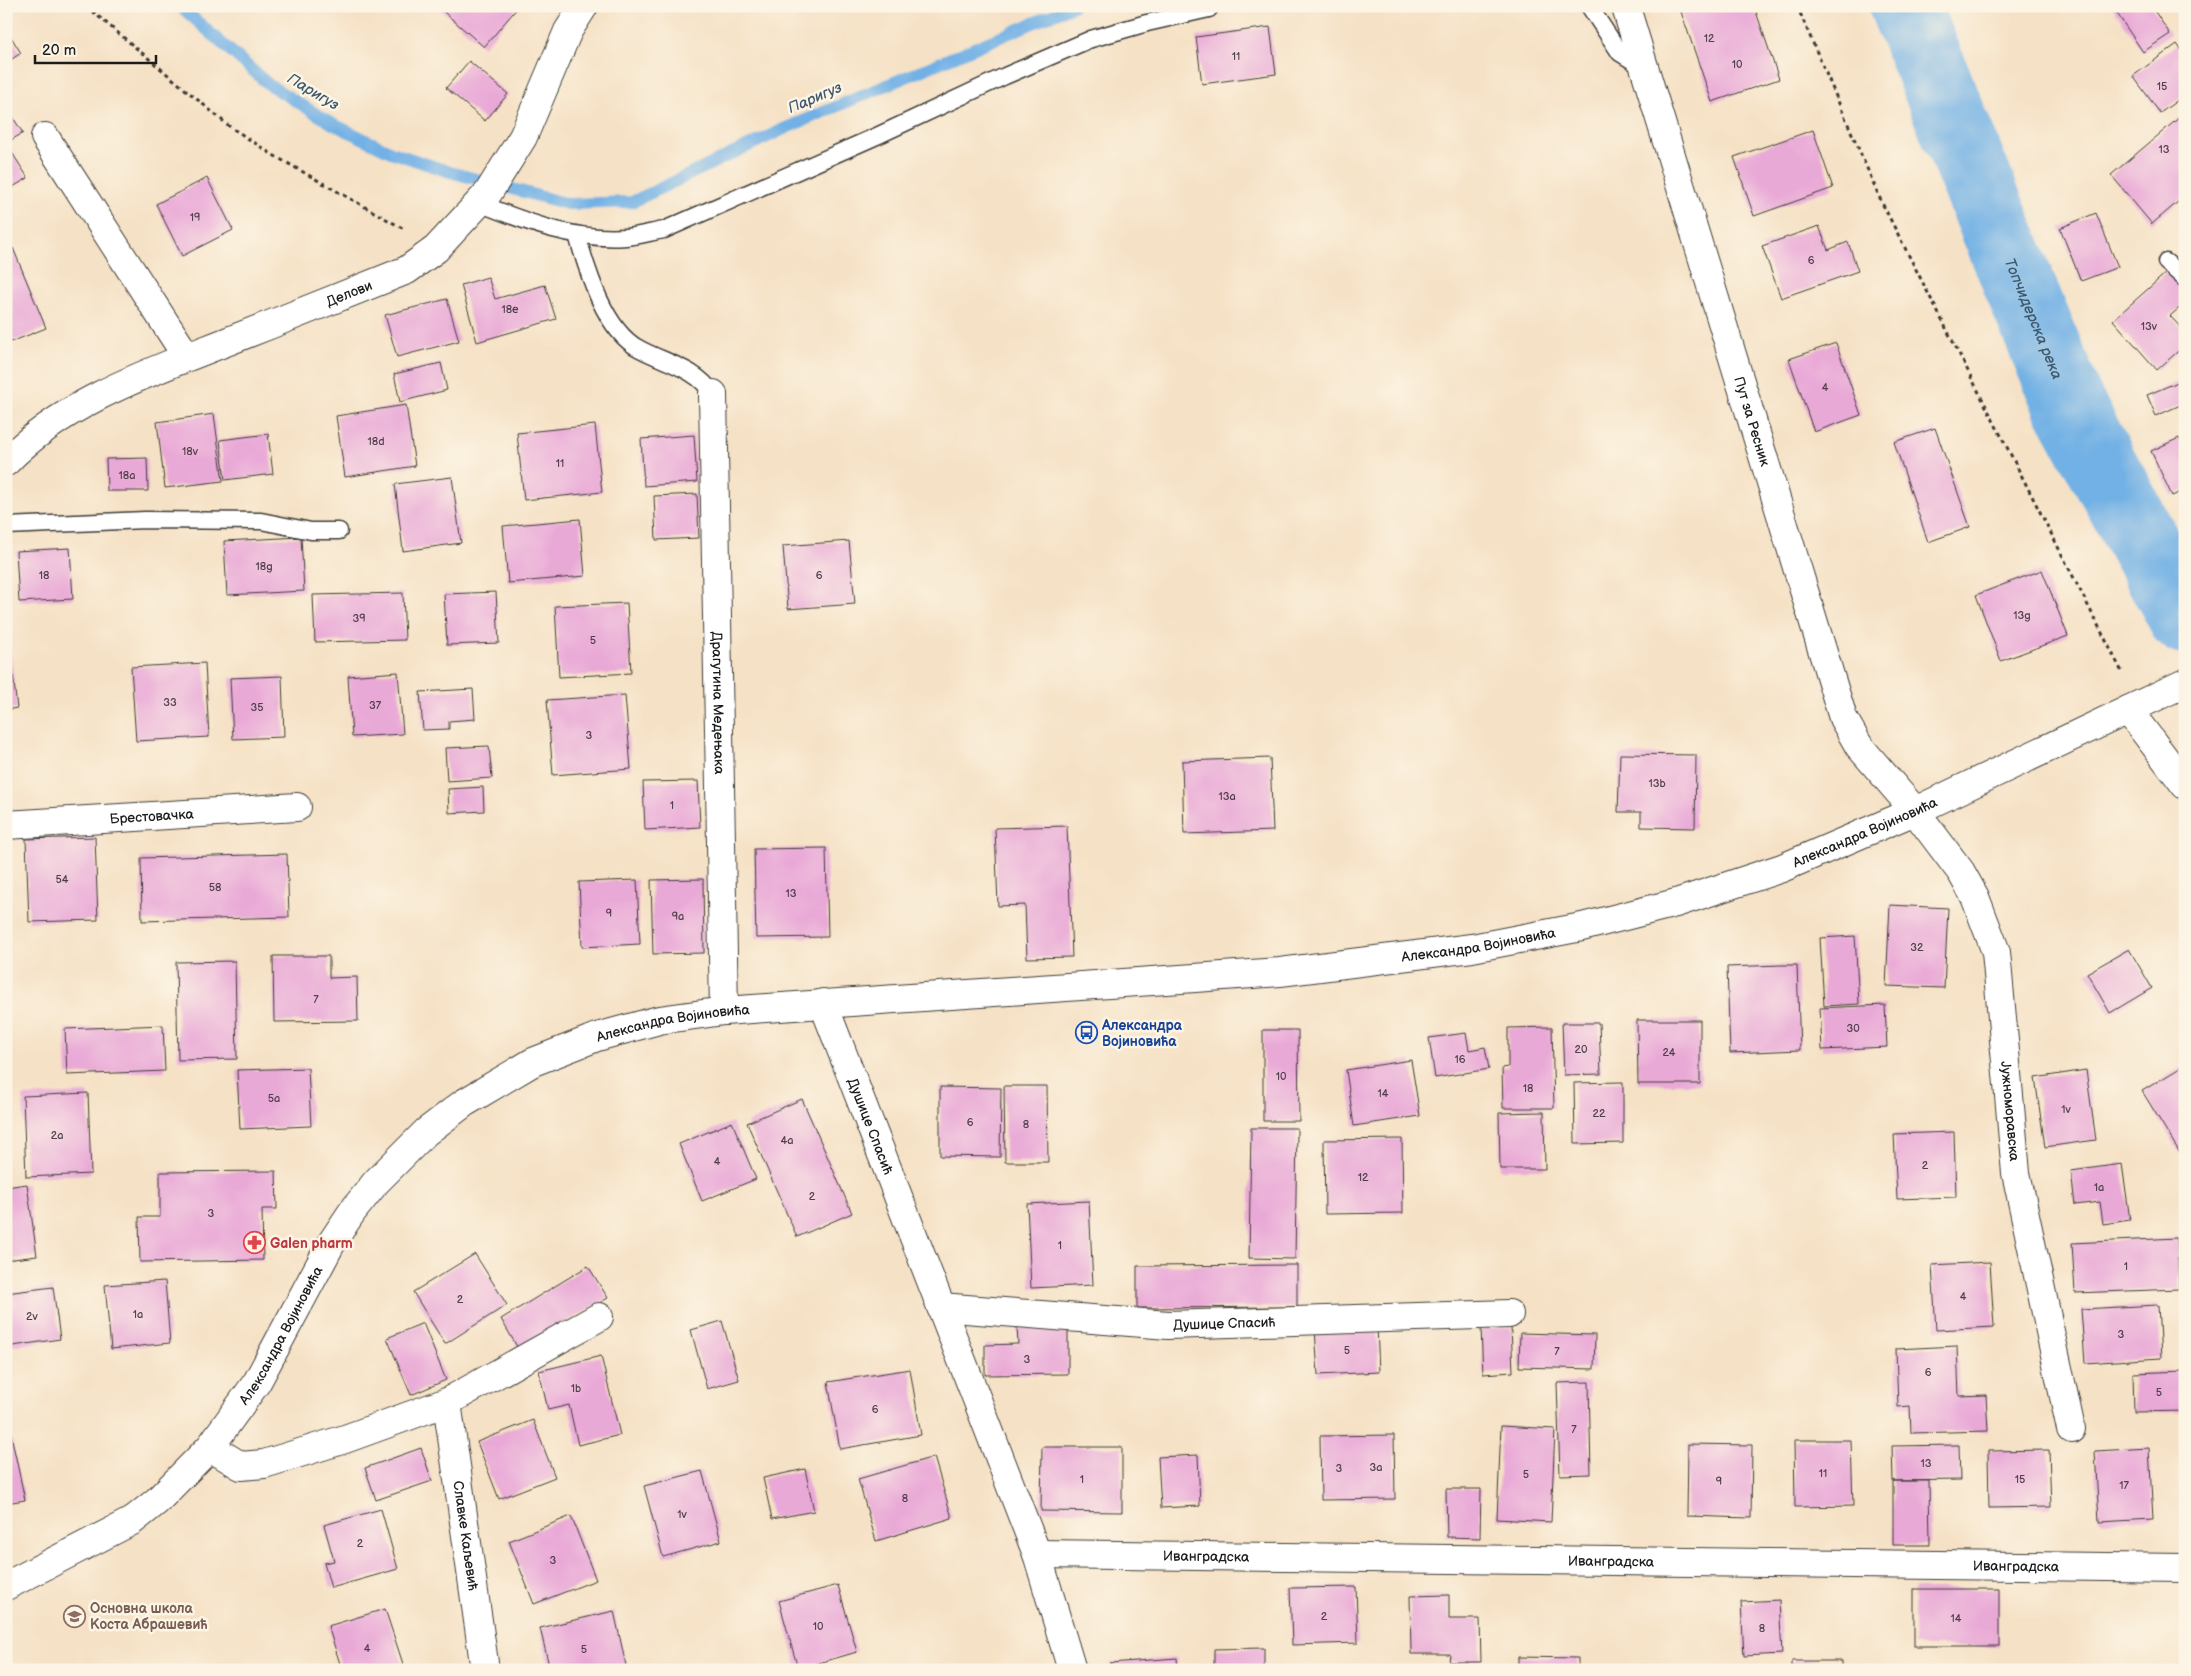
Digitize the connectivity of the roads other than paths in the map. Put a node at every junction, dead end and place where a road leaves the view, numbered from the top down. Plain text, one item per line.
1 (584, 6) edge
2 (1589, 6) edge
3 (1209, 8) dead end
4 (1627, 11) dead end
5 (1644, 68) junction
6 (45, 137) dead end
7 (484, 198) junction
8 (577, 235) junction
9 (2166, 262) dead end
10 (2185, 278) edge
11 (187, 357) junction
12 (713, 394) joint
13 (6, 462) edge
14 (6, 526) edge
15 (339, 531) dead end
16 (2185, 682) edge
17 (2139, 706) junction
18 (2185, 785) edge
19 (297, 807) dead end
20 (1915, 811) junction
21 (6, 825) edge
22 (823, 1003) junction
23 (724, 1011) junction
24 (941, 1307) junction
25 (1509, 1314) dead end
26 (599, 1317) dead end
27 (447, 1402) junction
28 (2071, 1429) dead end
29 (210, 1447) junction
30 (1037, 1554) junction
31 (2185, 1568) edge
32 (6, 1586) edge
33 (485, 1670) edge
34 (1072, 1670) edge

1 - 7 street, Делови
2 - 5 lane
3 - 8 lane
4 - 5 street, Пут за Ресник
5 - 20 street, Пут за Ресник
6 - 11 street
7 - 8 lane
7 - 11 street, Делови
8 - 12 lane
9 - 10 lane
11 - 13 street, Делови
12 - 23 street, Драгутина Медењака
14 - 15 lane
16 - 17 street, Александра Војиновића
17 - 18 street
17 - 20 street, Александра Војиновића
19 - 21 street, Брестовачка
20 - 22 street, Александра Војиновића
20 - 28 street, Јужноморавска
22 - 23 street, Александра Војиновића
22 - 24 street, Душице Спасић
23 - 29 street, Александра Војиновића
24 - 25 street, Душице Спасић
24 - 30 street, Душице Спасић
26 - 27 street
27 - 29 street
27 - 33 street, Славке Каљевић
29 - 32 street, Александра Војиновића
30 - 31 street, Иванградска
30 - 34 street, Душице Спасић

